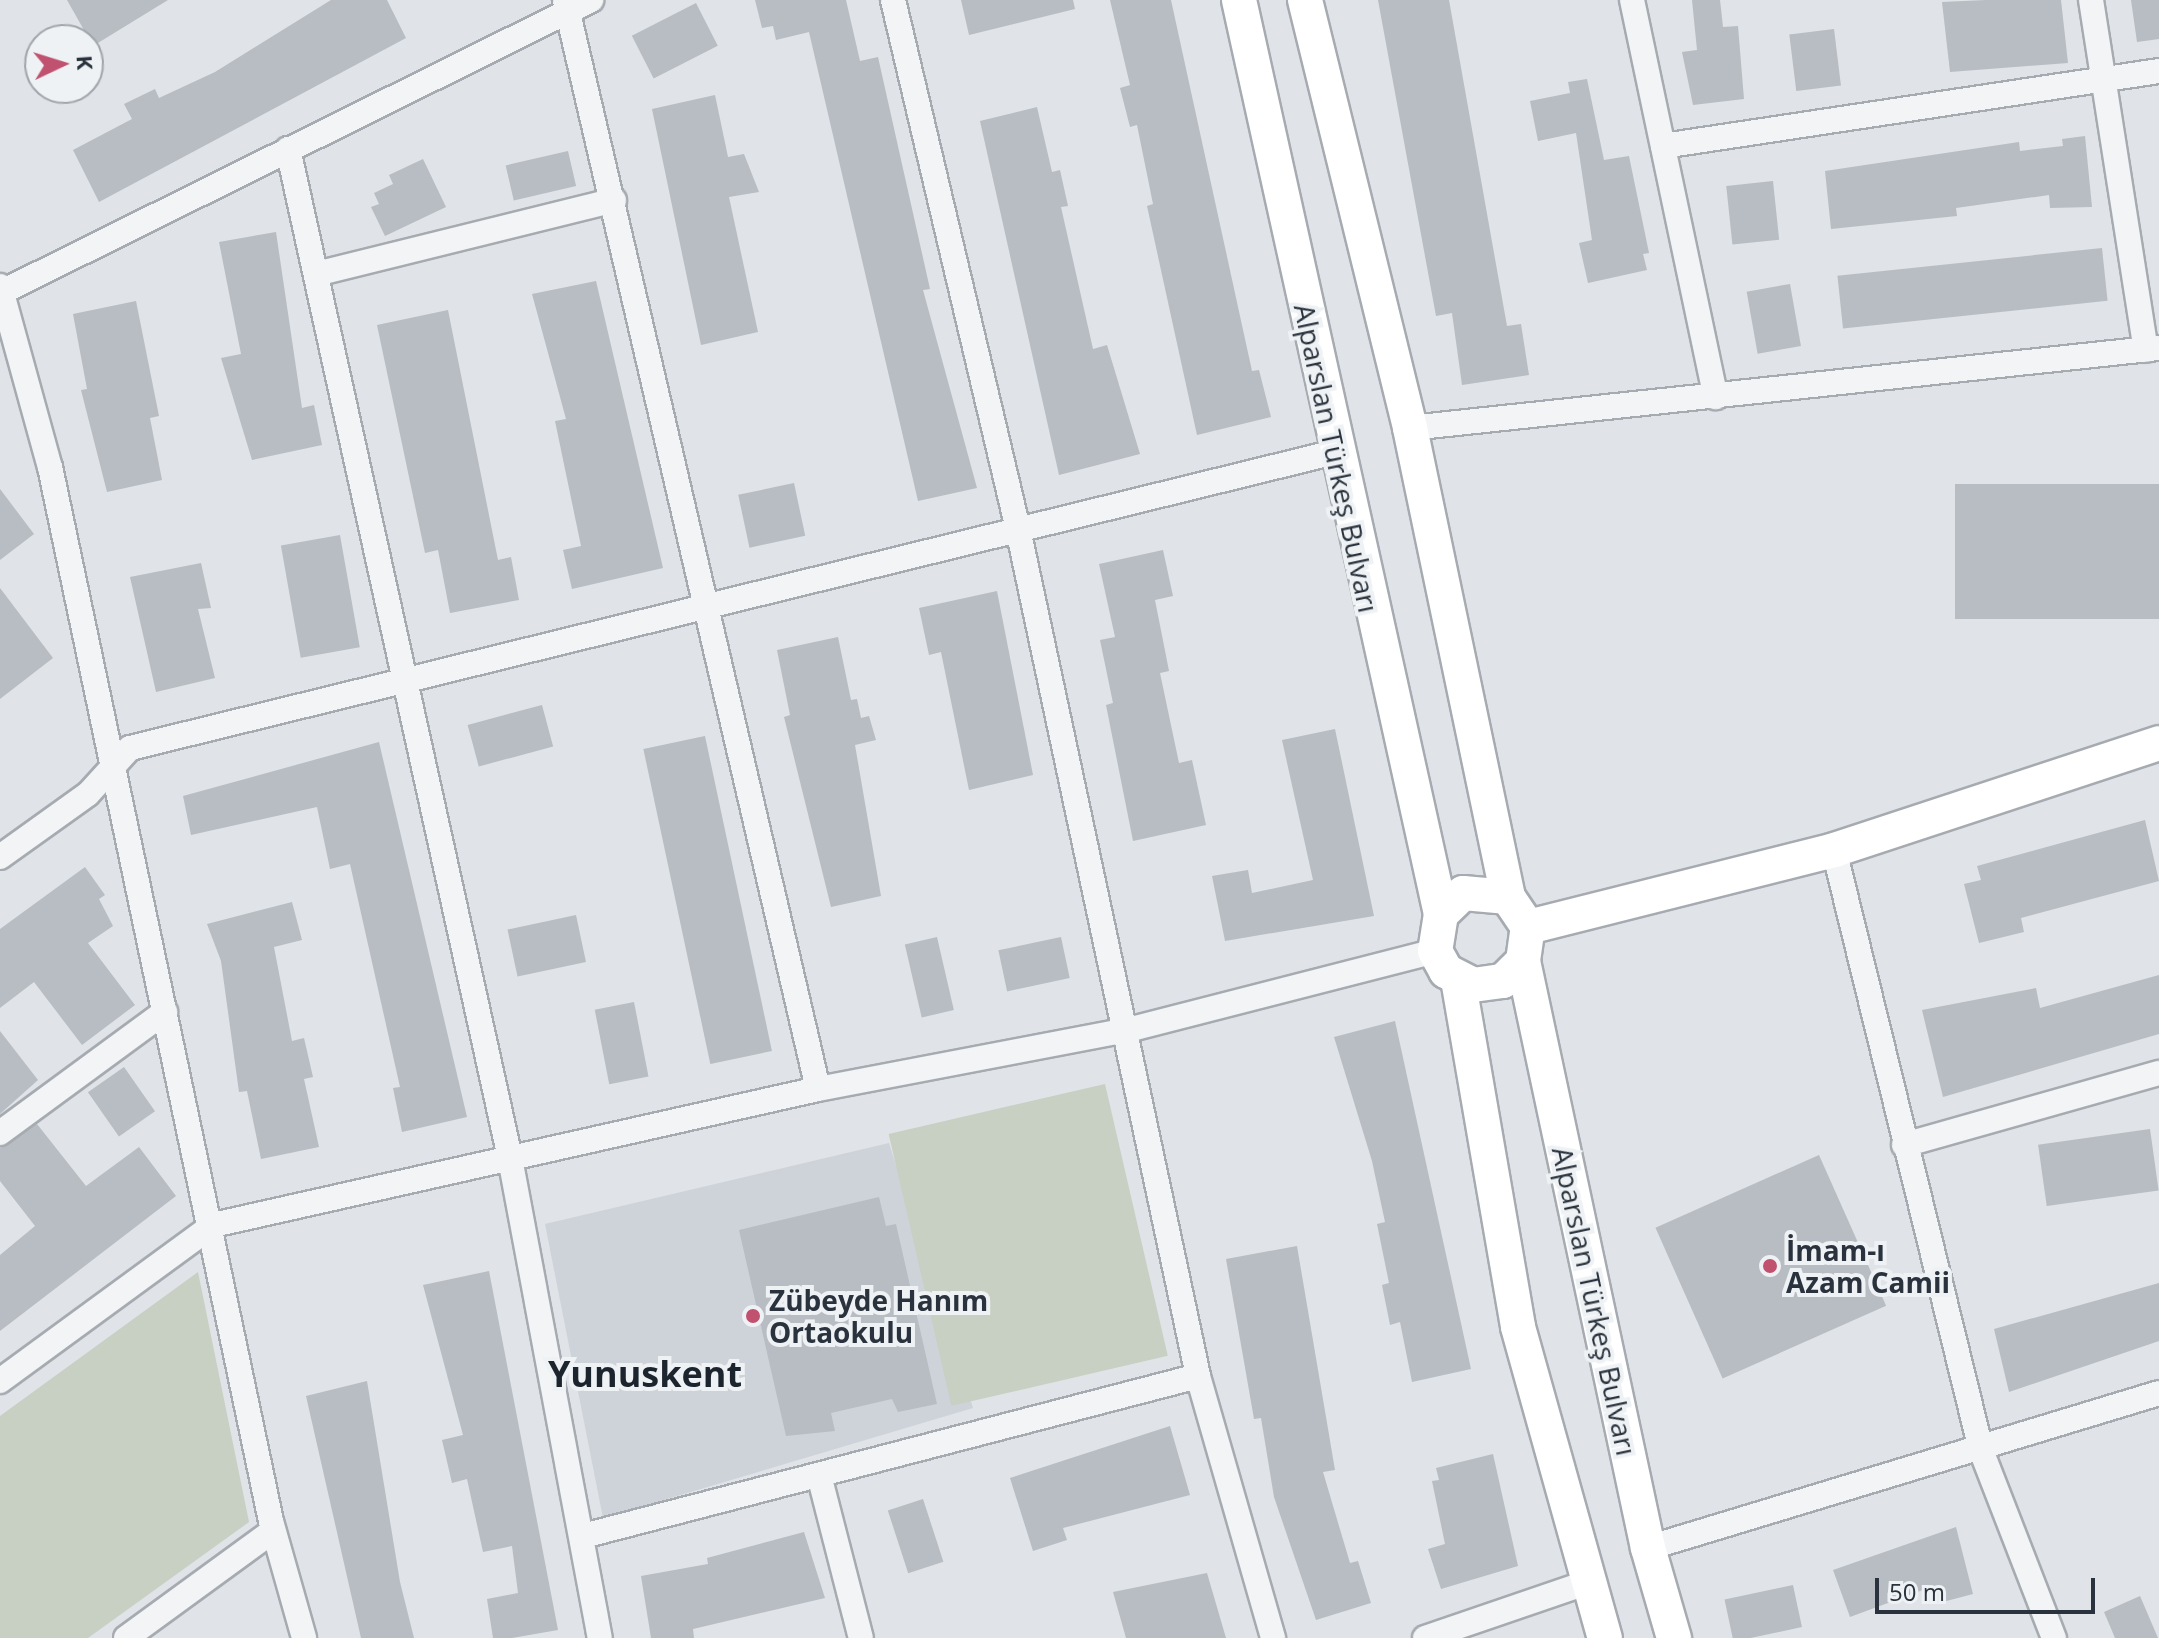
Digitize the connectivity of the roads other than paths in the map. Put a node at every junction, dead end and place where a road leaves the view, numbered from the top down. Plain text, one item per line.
1 (893, 0) edge
2 (1239, 0) edge
3 (1305, 0) edge
4 (1632, 0) edge
5 (2091, 0) edge
6 (576, 3) edge
7 (2159, 71) edge
8 (2102, 79) junction
9 (1663, 146) junction
10 (288, 149) junction
11 (614, 200) junction
12 (316, 274) junction
13 (1, 290) edge
14 (2152, 349) edge
15 (1716, 397) junction
16 (1410, 428) junction
17 (1335, 452) junction
18 (1018, 529) junction
19 (705, 602) junction
20 (405, 678) junction
21 (2156, 745) edge
22 (112, 770) junction
23 (1834, 850) junction
24 (0, 857) edge
25 (1508, 897) junction
26 (1441, 914) junction
27 (1528, 927) junction
28 (1435, 951) junction
29 (1523, 961) junction
30 (1458, 979) junction
31 (165, 1012) junction
32 (1128, 1030) junction
33 (2159, 1073) edge
34 (818, 1089) junction
35 (0, 1133) edge
36 (1904, 1145) junction
37 (510, 1158) junction
38 (213, 1225) junction
39 (1198, 1376) junction
40 (0, 1381) edge
41 (2159, 1393) edge
42 (1981, 1450) junction
43 (819, 1475) junction
44 (273, 1531) junction
45 (583, 1536) junction
46 (1648, 1548) junction
47 (1589, 1582) junction
48 (126, 1638) edge
49 (304, 1638) edge
50 (600, 1638) edge
51 (861, 1638) edge
52 (1273, 1638) edge
53 (1425, 1638) edge
54 (1605, 1638) edge
55 (1674, 1638) edge
56 (2054, 1638) edge

1 - 18 street
2 - 17 main road, Alparslan Türkeş Bulvarı
3 - 16 main road
4 - 9 street
5 - 8 street
6 - 10 street
6 - 11 street
7 - 8 street
8 - 9 street
8 - 14 street
9 - 15 street
10 - 12 street
10 - 13 street
11 - 12 street
11 - 19 street
12 - 20 street
13 - 22 street
14 - 15 street
15 - 16 street
16 - 25 main road
17 - 18 street
17 - 26 main road, Alparslan Türkeş Bulvarı
18 - 19 street
18 - 32 street
19 - 20 street
19 - 34 street
20 - 22 street
20 - 37 street
21 - 23 main road
22 - 24 street
22 - 31 street
23 - 27 main road
23 - 36 street
25 - 26 main road
25 - 27 main road
26 - 28 main road, Alparslan Türkeş Bulvarı
27 - 29 main road, Alparslan Türkeş Bulvarı
28 - 30 main road
28 - 32 street
29 - 30 main road
29 - 46 main road, Alparslan Türkeş Bulvarı
30 - 47 main road
31 - 35 street
31 - 38 street
32 - 34 street
32 - 39 street
33 - 36 street
34 - 37 street
36 - 42 street
37 - 38 street
37 - 45 street
38 - 40 street
38 - 44 street
39 - 43 street
39 - 52 street
41 - 42 street
42 - 46 street
42 - 56 street
43 - 45 street
43 - 51 street
44 - 48 street
44 - 49 street
45 - 50 street
46 - 55 main road, Alparslan Türkeş Bulvarı
47 - 53 street
47 - 54 main road

